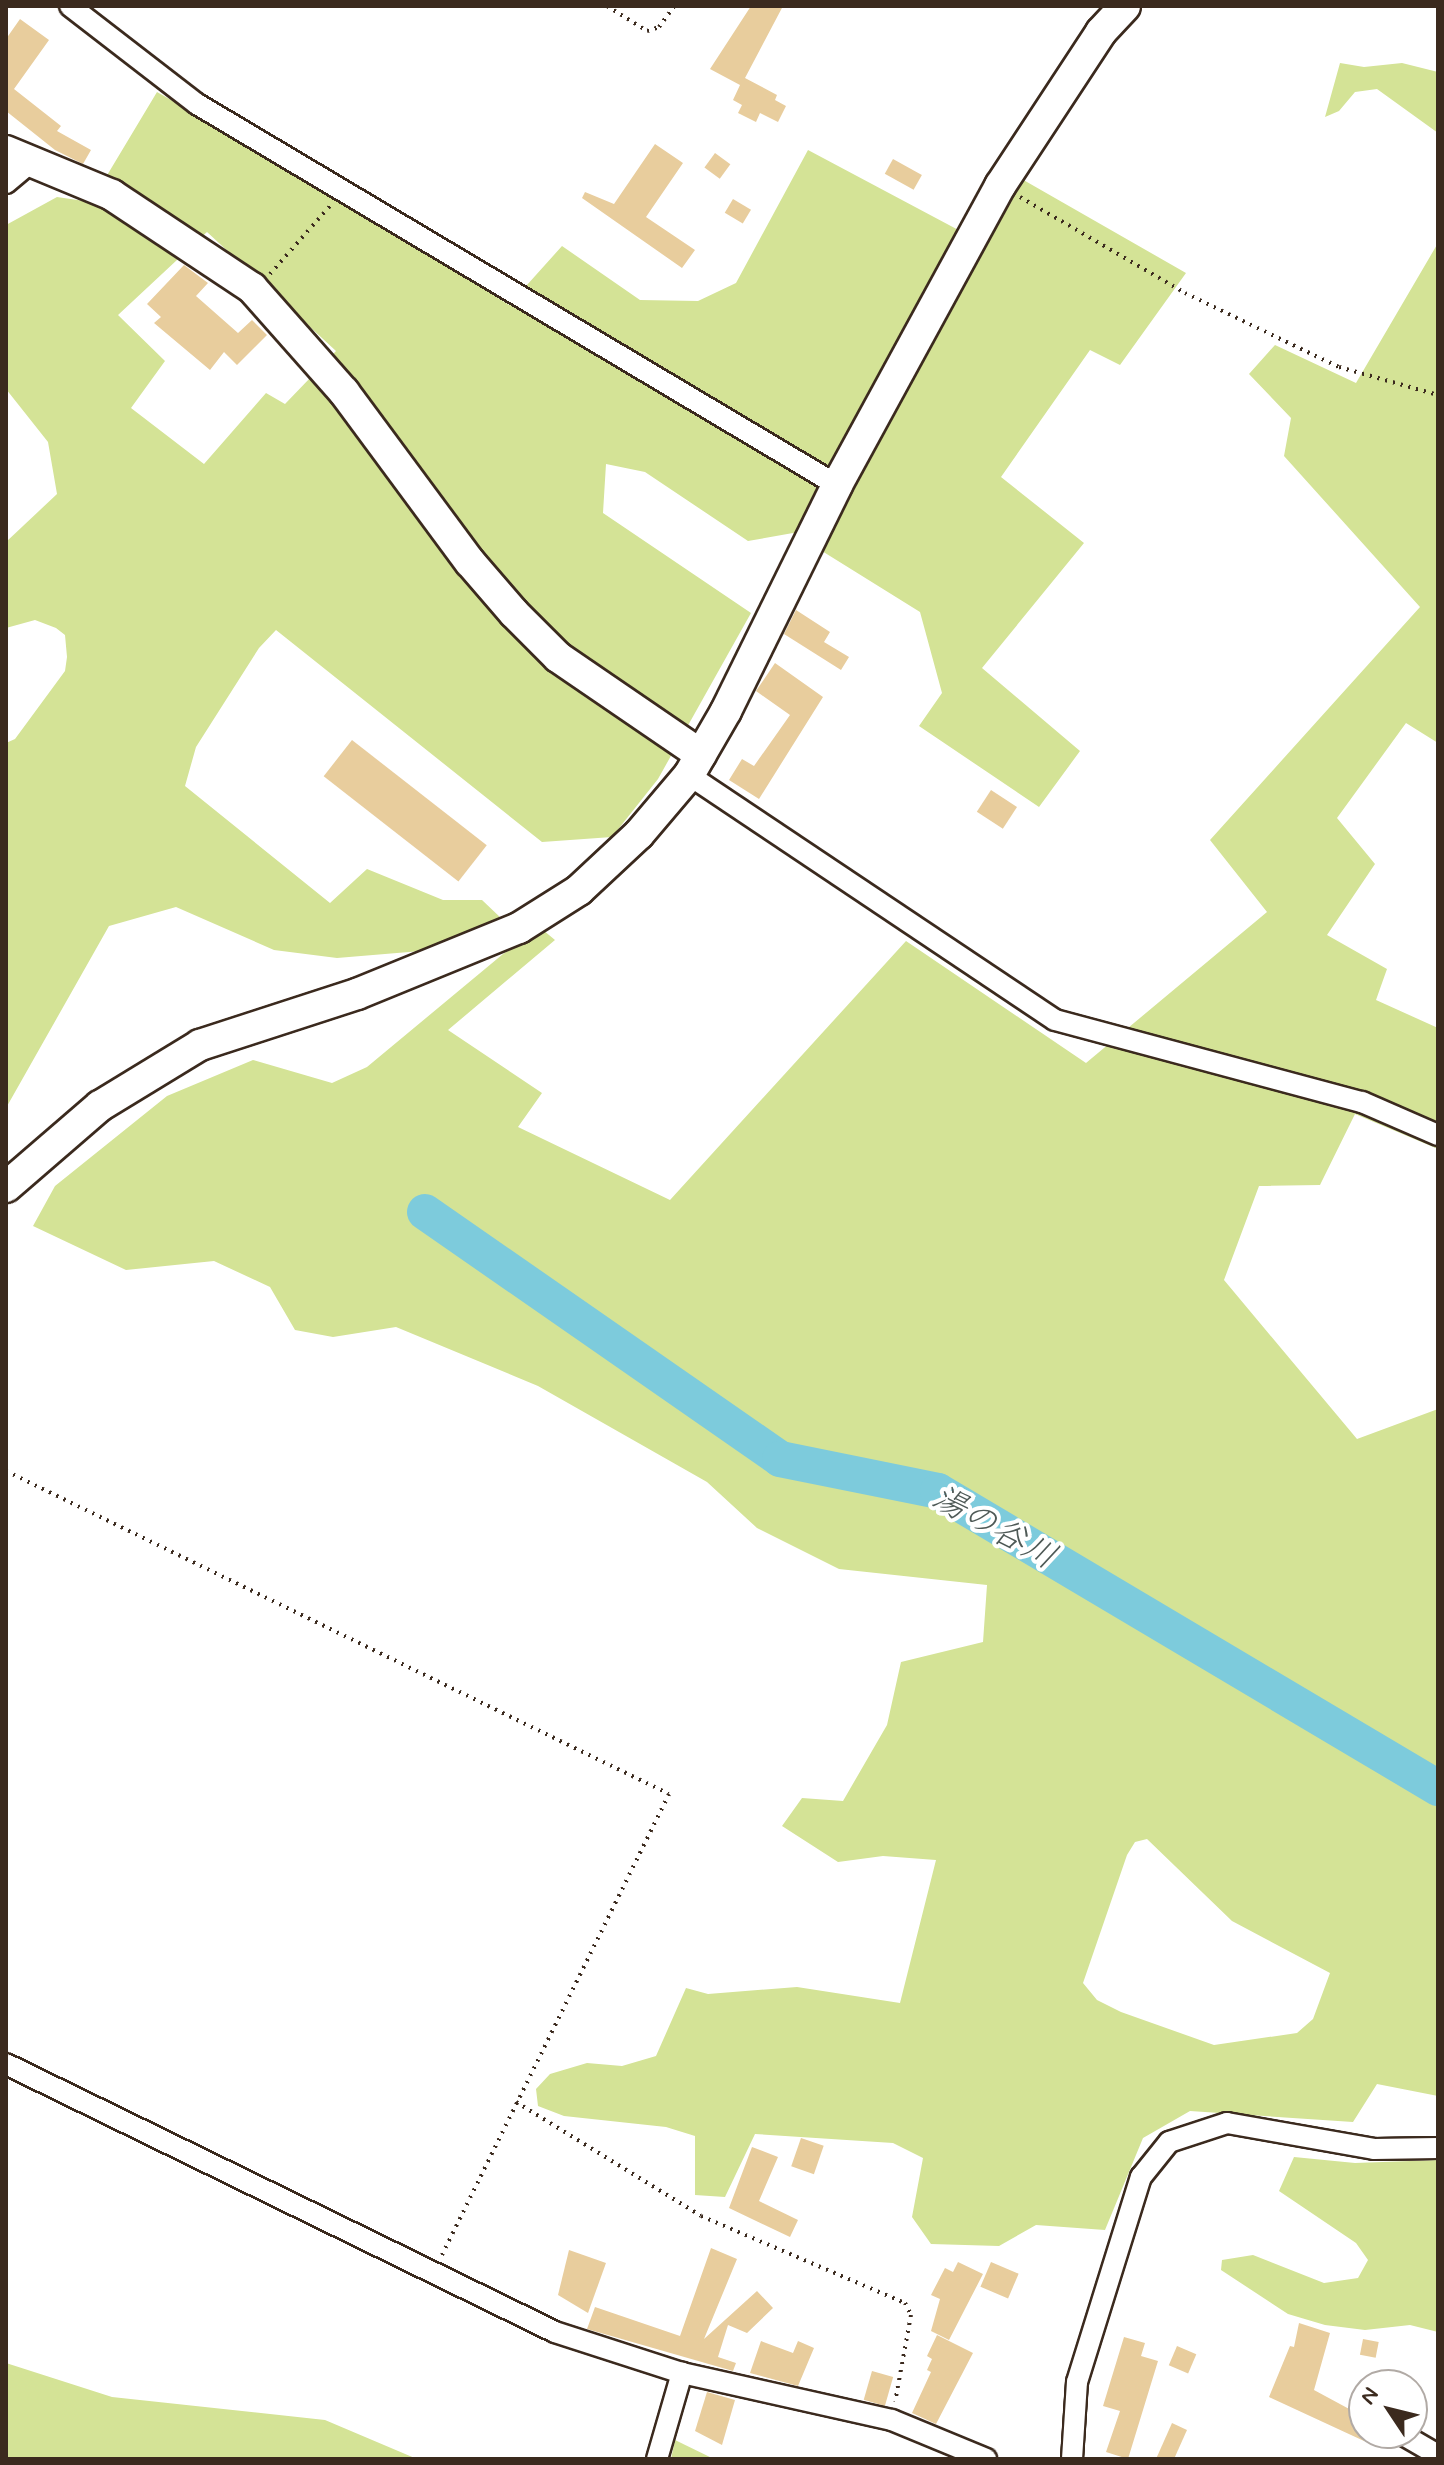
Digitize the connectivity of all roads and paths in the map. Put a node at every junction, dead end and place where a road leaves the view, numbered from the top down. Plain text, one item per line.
1 (70, 6) edge
2 (607, 6) edge
3 (674, 6) edge
4 (1125, 6) edge
5 (19, 155) edge
6 (6, 183) edge
7 (1000, 186) junction
8 (342, 189) junction
9 (252, 288) junction
10 (1438, 395) edge
11 (837, 485) junction
12 (695, 765) junction
13 (1438, 1135) edge
14 (6, 1187) edge
15 (6, 1471) edge
16 (6, 2064) edge
17 (516, 2102) junction
18 (1438, 2148) edge
19 (434, 2272) junction
20 (682, 2373) junction
21 (892, 2420) junction
22 (657, 2459) edge
23 (986, 2459) edge
24 (1072, 2459) edge

1 - 8 street
2 - 3 path
4 - 7 street
5 - 6 street
5 - 9 street
7 - 10 path
7 - 11 street
8 - 9 path
8 - 11 street
9 - 12 street
11 - 12 street
12 - 13 street
12 - 14 street
15 - 17 path
16 - 19 street
17 - 19 path
17 - 21 path
18 - 24 street
19 - 20 street
20 - 21 street
20 - 22 street
21 - 23 street

